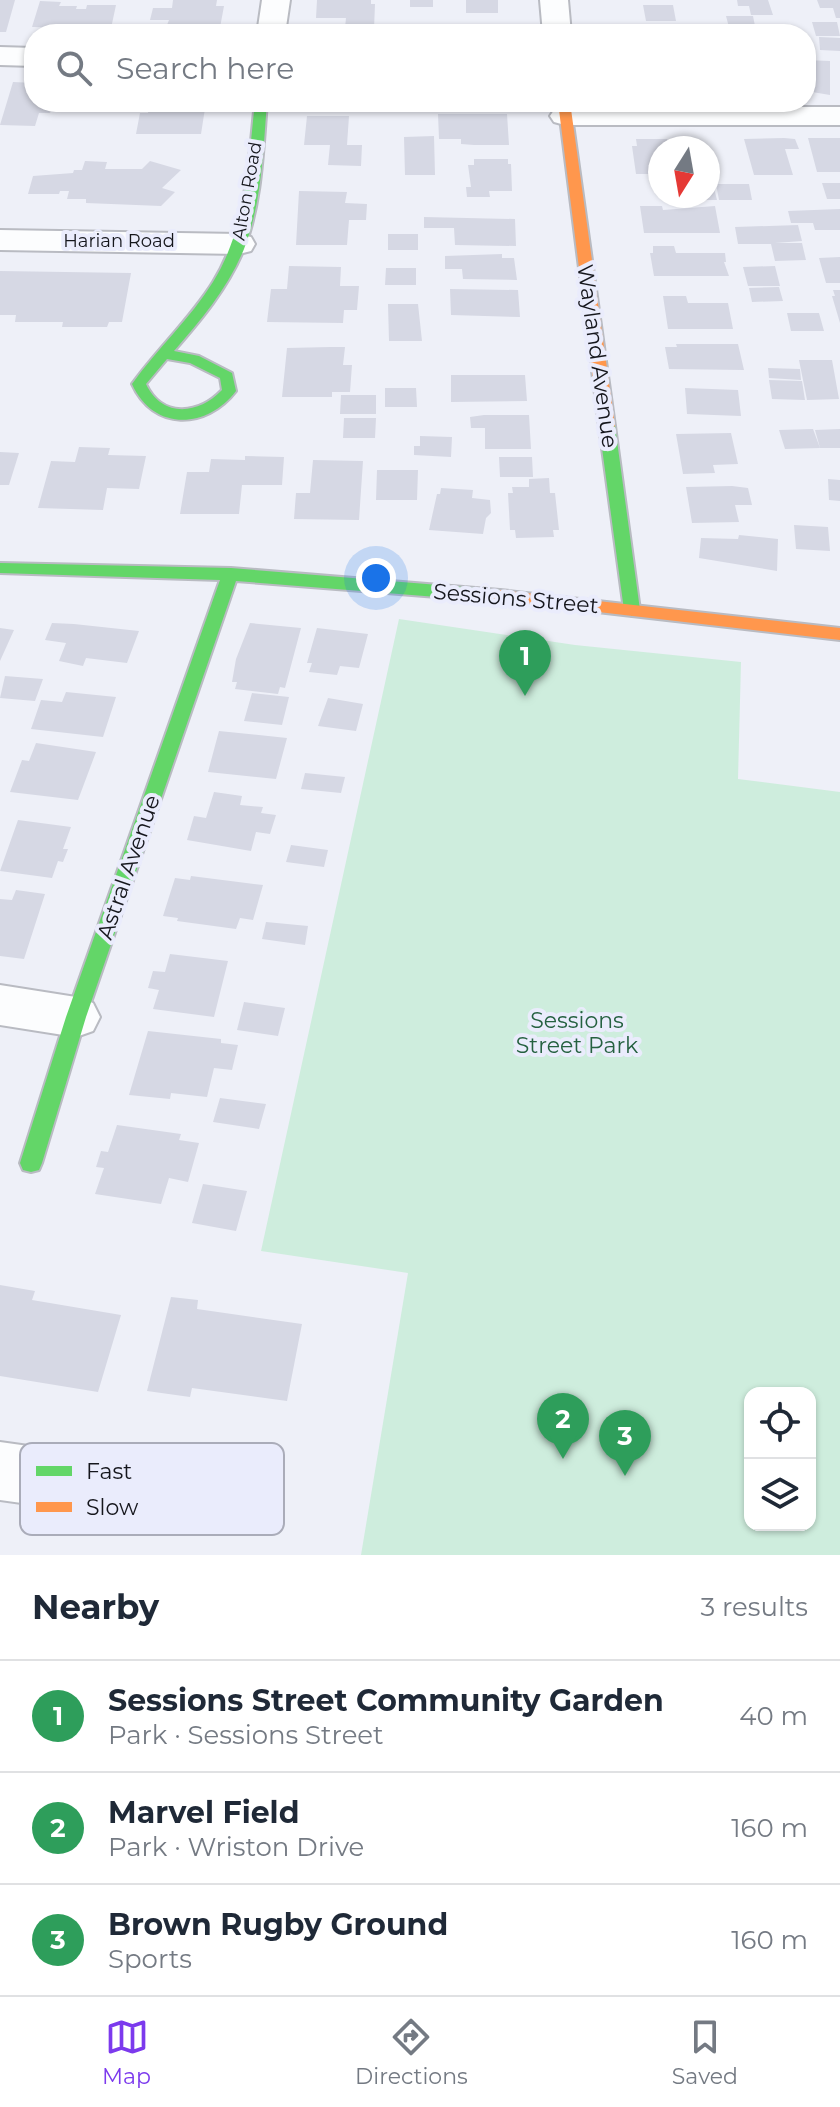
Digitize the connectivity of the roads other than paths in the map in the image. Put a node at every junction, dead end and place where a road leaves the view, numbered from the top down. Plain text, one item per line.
1 (276, 0) edge
2 (554, 0) edge
3 (272, 24) edge
4 (556, 24) edge
5 (0, 56) edge
6 (24, 57) edge
7 (259, 112) edge
8 (564, 112) edge
9 (682, 112) edge
10 (840, 116) edge
11 (0, 240) edge
12 (239, 244) junction
13 (165, 354) junction
14 (0, 568) edge
15 (231, 573) junction
16 (632, 610) junction
17 (840, 634) edge
18 (0, 1005) edge
19 (76, 1017) junction
20 (31, 1163) dead end
21 (0, 1471) edge
22 (20, 1474) edge

1 - 3 street
2 - 4 street
5 - 6 street
7 - 12 street, Alton Road
8 - 16 street, Wayland Avenue
9 - 10 street
11 - 12 street, Harian Road
12 - 13 street, Alton Road
13 - 13 street, Alton Road
14 - 15 street, Sessions Street
15 - 16 street, Sessions Street
15 - 19 street, Astral Avenue
16 - 17 street, Sessions Street
18 - 19 street
19 - 20 street, Astral Avenue
21 - 22 street

